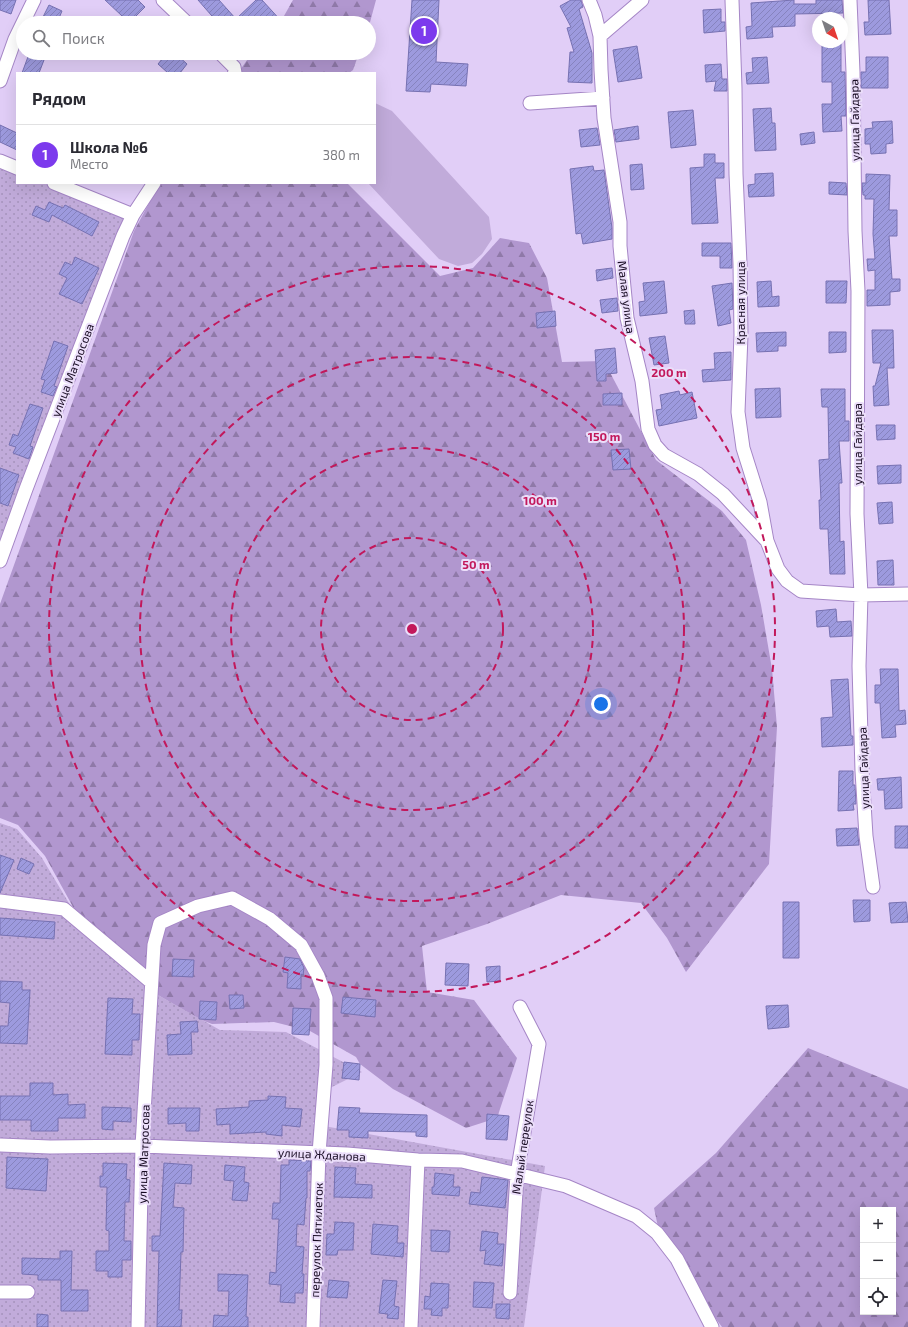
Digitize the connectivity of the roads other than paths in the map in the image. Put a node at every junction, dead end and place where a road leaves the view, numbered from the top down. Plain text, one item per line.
1 (34, 0) edge
2 (163, 0) edge
3 (589, 0) edge
4 (642, 0) edge
5 (732, 0) edge
6 (850, 0) edge
7 (26, 16) edge
8 (180, 16) edge
9 (600, 36) junction
10 (16, 37) edge
11 (227, 60) edge
12 (235, 72) edge
13 (0, 81) edge
14 (603, 98) junction
15 (530, 103) dead end
16 (0, 161) edge
17 (16, 168) edge
18 (56, 184) edge
19 (153, 184) edge
20 (133, 215) junction
21 (767, 541) junction
22 (0, 561) edge
23 (908, 594) edge
24 (861, 595) junction
25 (873, 887) dead end
26 (0, 901) edge
27 (301, 945) joint
28 (151, 982) junction
29 (520, 1007) dead end
30 (0, 1144) edge
31 (142, 1146) junction
32 (319, 1153) junction
33 (418, 1160) junction
34 (517, 1174) junction
35 (0, 1292) edge
36 (28, 1292) dead end
37 (510, 1293) dead end
38 (138, 1327) edge
39 (313, 1327) edge
40 (411, 1327) edge
41 (712, 1327) edge

1 - 7 street
2 - 8 street
3 - 9 street, Малая улица
4 - 9 street
5 - 21 street, Красная улица
6 - 24 street, улица Гайдара
9 - 14 street, Малая улица
10 - 13 street
11 - 12 street
14 - 15 street
14 - 21 street, Малая улица
16 - 17 street
18 - 20 street
19 - 20 street, улица Матросова
20 - 22 street, улица Матросова
21 - 24 street, Красная улица
23 - 24 street
24 - 25 street, улица Гайдара
26 - 28 street
27 - 28 street, улица Матросова
27 - 32 street, переулок Пятилеток
28 - 31 street, улица Матросова
29 - 34 street, Малый переулок
30 - 31 street, улица Жданова
31 - 32 street, улица Жданова
31 - 38 street, улица Матросова
32 - 33 street, улица Жданова
32 - 39 street, переулок Пятилеток
33 - 34 street, улица Жданова
33 - 40 street
34 - 37 street, Малый переулок
34 - 41 street, улица Жданова
35 - 36 street

